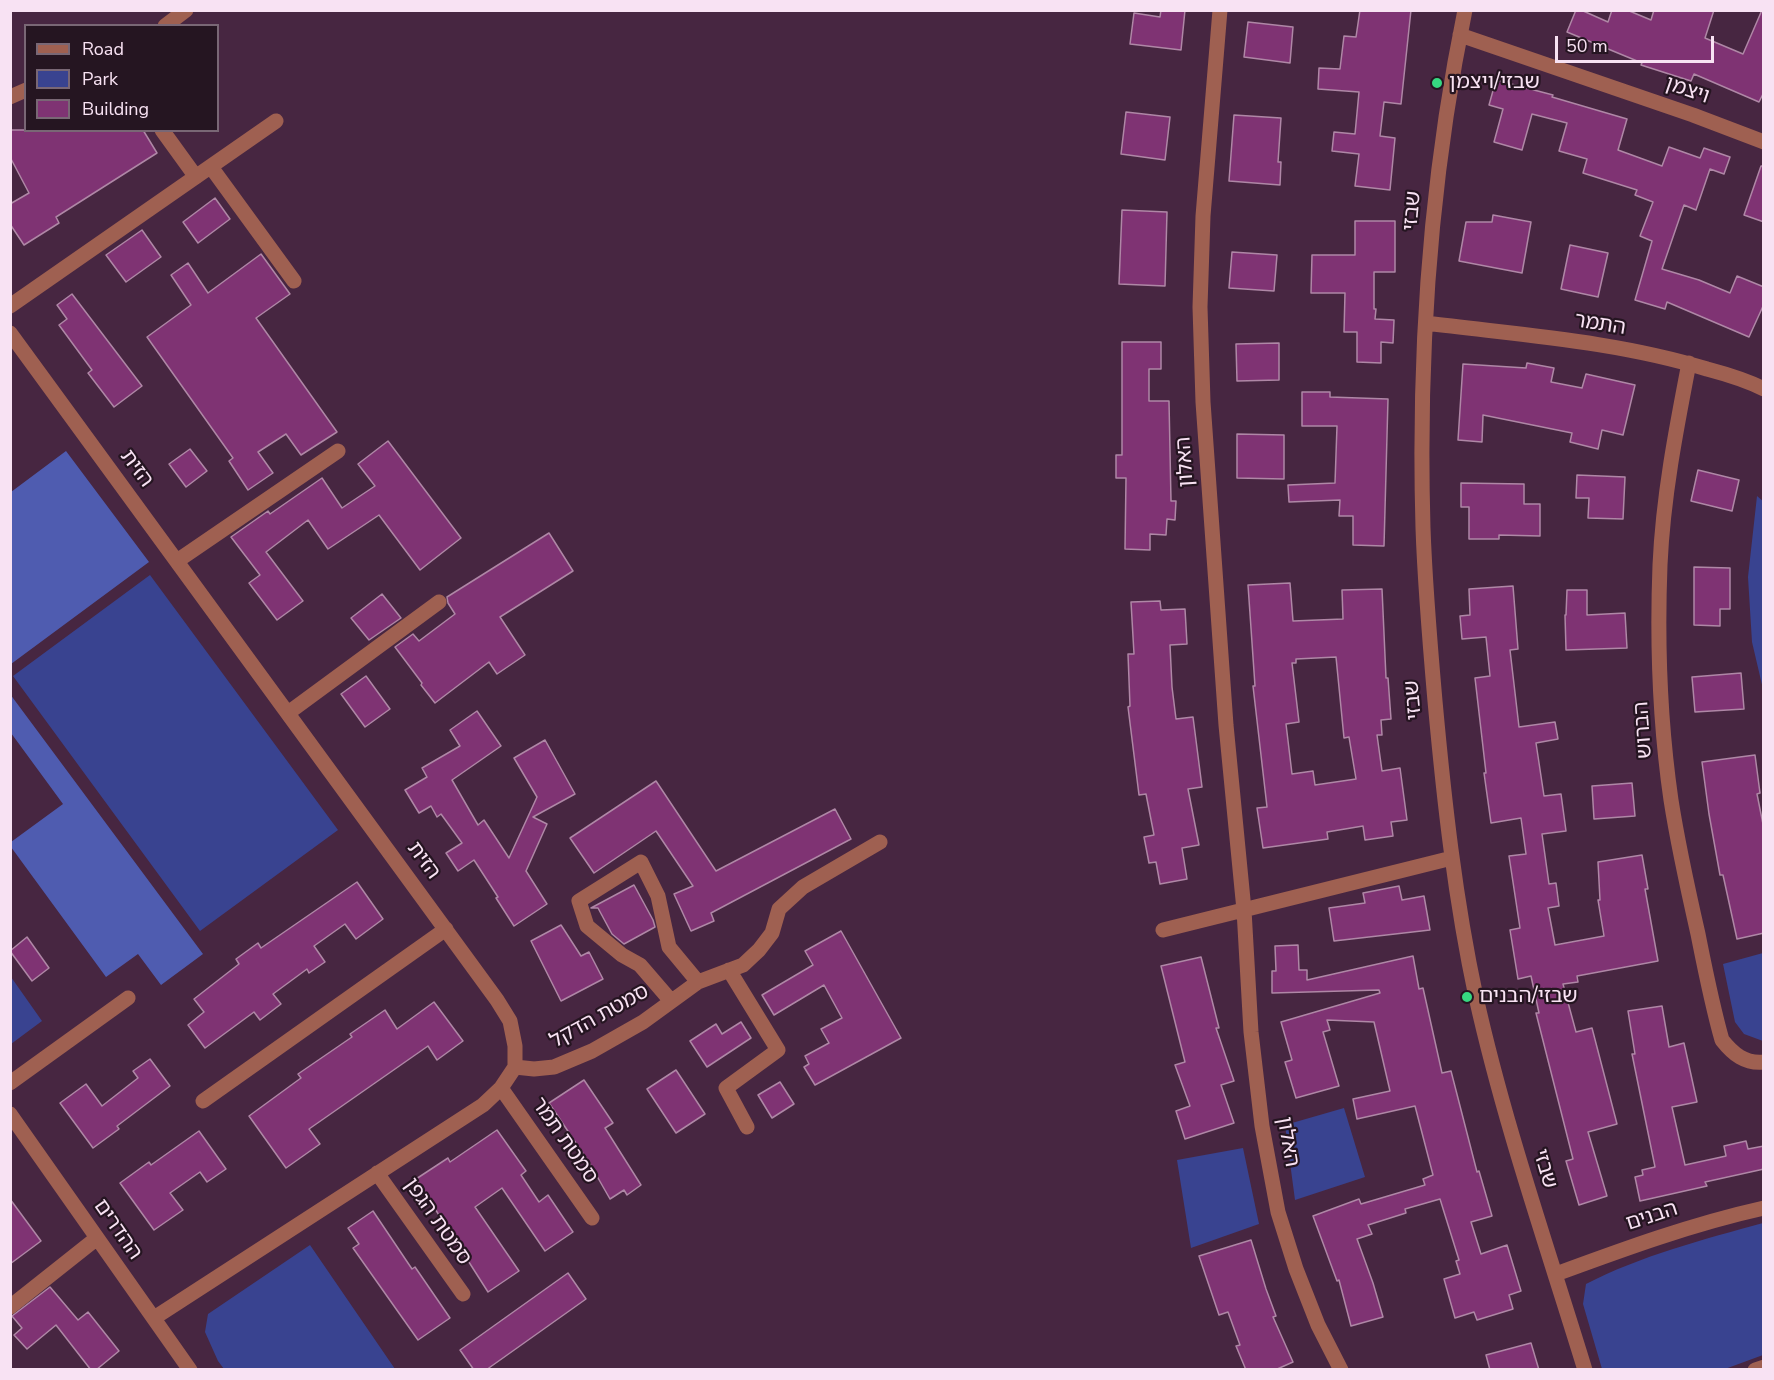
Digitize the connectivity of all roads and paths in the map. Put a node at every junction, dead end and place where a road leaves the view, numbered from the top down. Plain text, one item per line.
1 (186, 10) edge
2 (1220, 10) edge
3 (1465, 10) edge
4 (168, 24) edge
5 (1460, 35) junction
6 (24, 91) edge
7 (10, 97) edge
8 (276, 121) dead end
9 (163, 132) edge
10 (1764, 142) edge
11 (211, 167) junction
12 (196, 177) junction
13 (294, 281) dead end
14 (10, 306) edge
15 (1426, 323) junction
16 (10, 333) edge
17 (1689, 363) junction
18 (1764, 389) edge
19 (338, 451) dead end
20 (177, 561) junction
21 (440, 602) dead end
22 (288, 713) junction
23 (880, 842) dead end
24 (1452, 858) junction
25 (1244, 910) junction
26 (446, 929) junction
27 (1163, 930) dead end
28 (729, 970) junction
29 (698, 982) junction
30 (128, 998) dead end
31 (671, 1001) junction
32 (1764, 1062) edge
33 (515, 1067) junction
34 (10, 1083) edge
35 (501, 1088) junction
36 (203, 1101) dead end
37 (10, 1114) edge
38 (747, 1127) dead end
39 (377, 1173) junction
40 (1764, 1208) edge
41 (592, 1218) dead end
42 (97, 1238) junction
43 (1556, 1274) junction
44 (463, 1294) dead end
45 (10, 1307) edge
46 (154, 1318) junction
47 (1764, 1367) edge
48 (190, 1370) edge
49 (1341, 1370) edge
50 (1585, 1370) edge
51 (1755, 1370) edge

1 - 4 street
2 - 25 street, האלון
3 - 5 street, שבזי
5 - 10 street, ויצמן
5 - 15 street, שבזי
6 - 7 street
8 - 11 street
9 - 12 street
11 - 12 street
11 - 13 street
12 - 14 street
15 - 17 street, התמר
15 - 24 street, שבזי
16 - 20 street, הזית
17 - 18 street, התמר
17 - 32 street, הברוש
19 - 20 street
20 - 22 street, הזית
21 - 22 street
22 - 26 street, הזית
23 - 28 street, סמטת הדקל
24 - 25 street
24 - 43 street, שבזי
25 - 27 street
25 - 49 street, האלון
26 - 33 street, הזית
26 - 36 street
28 - 29 street, סמטת הדקל
28 - 38 street
29 - 31 street, סמטת הדקל
29 - 31 street
30 - 34 street
31 - 33 street, סמטת הדקל
33 - 35 street
35 - 39 street
35 - 41 street, סמטת תמר
37 - 42 street, ההדרים
39 - 44 street, סמטת הגפן
39 - 46 street
40 - 43 street, הבנים
42 - 45 street
42 - 46 street, ההדרים
43 - 50 street, שבזי
46 - 48 street, ההדרים
47 - 51 street

